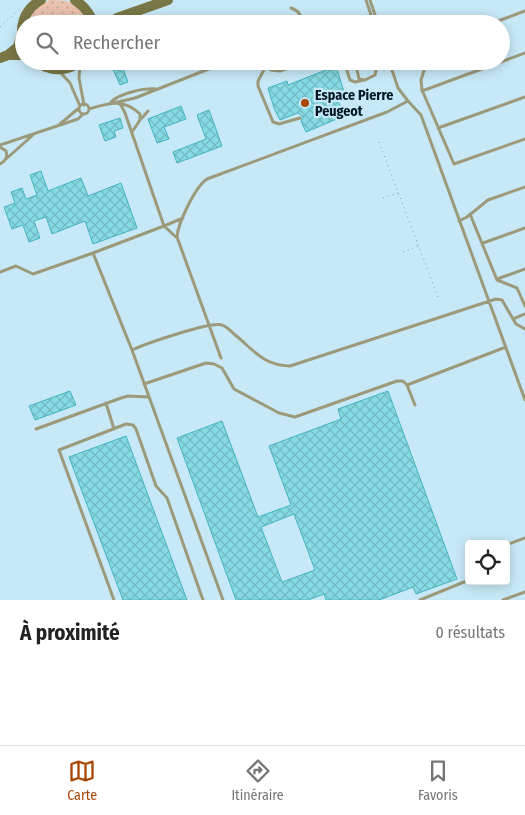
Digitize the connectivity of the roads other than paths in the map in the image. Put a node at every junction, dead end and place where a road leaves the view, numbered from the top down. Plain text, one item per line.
1 (41, 0) edge
2 (75, 0) edge
3 (168, 0) edge
4 (366, 0) edge
5 (370, 0) edge
6 (291, 8) dead end
7 (525, 11) edge
8 (26, 15) edge
9 (89, 15) edge
10 (128, 15) edge
11 (300, 15) edge
12 (372, 15) edge
13 (374, 15) edge
14 (510, 17) edge
15 (15, 49) edge
16 (525, 53) edge
17 (4, 56) edge
18 (510, 59) edge
19 (58, 70) edge
20 (80, 70) edge
21 (206, 70) edge
22 (264, 70) edge
23 (348, 70) edge
24 (357, 70) edge
25 (376, 70) edge
26 (392, 70) edge
27 (425, 70) edge
28 (479, 70) edge
29 (358, 75) junction
30 (350, 76) junction
31 (364, 80) junction
32 (157, 89) junction
33 (422, 91) junction
34 (525, 97) edge
35 (408, 100) junction
36 (113, 103) junction
37 (84, 104) junction
38 (79, 107) junction
39 (89, 109) junction
40 (137, 111) junction
41 (83, 114) junction
42 (300, 118) dead end
43 (140, 120) junction
44 (60, 124) junction
45 (438, 128) junction
46 (35, 133) junction
47 (132, 133) junction
48 (525, 139) edge
49 (0, 146) edge
50 (6, 159) junction
51 (0, 163) edge
52 (525, 187) edge
53 (470, 214) junction
54 (183, 218) junction
55 (459, 221) junction
56 (164, 226) junction
57 (525, 228) edge
58 (177, 238) junction
59 (482, 243) junction
60 (93, 253) junction
61 (525, 269) edge
62 (0, 272) edge
63 (496, 280) junction
64 (488, 301) junction
65 (525, 306) edge
66 (525, 314) edge
67 (514, 319) junction
68 (209, 325) junction
69 (525, 329) edge
70 (506, 347) junction
71 (132, 350) junction
72 (221, 358) dead end
73 (144, 384) junction
74 (407, 385) junction
75 (149, 397) junction
76 (525, 400) edge
77 (106, 404) junction
78 (415, 405) dead end
79 (36, 429) dead end
80 (114, 429) junction
81 (525, 538) edge
82 (510, 544) edge
83 (465, 582) edge
84 (525, 592) edge
85 (114, 600) edge
86 (203, 600) edge
87 (224, 600) edge
88 (420, 600) edge
89 (502, 600) edge

1 - 8 main road
2 - 9 main road
3 - 10 main road
4 - 12 lane
5 - 13 lane
6 - 11 lane
7 - 14 lane
15 - 17 main road
16 - 18 lane
19 - 38 lane
20 - 37 lane
21 - 32 lane
22 - 42 lane
23 - 30 lane
24 - 29 lane
25 - 31 lane
26 - 35 lane
27 - 33 lane
28 - 33 lane
29 - 30 lane
29 - 31 lane
30 - 31 lane
32 - 36 lane
32 - 36 lane
33 - 45 lane
34 - 45 lane
35 - 54 lane
35 - 55 lane
36 - 39 lane
36 - 40 lane
36 - 47 lane
37 - 38 lane
37 - 39 lane
38 - 41 lane
38 - 44 lane
39 - 41 lane
40 - 43 lane
40 - 43 lane
41 - 44 lane
43 - 47 lane
44 - 46 lane
45 - 48 lane
46 - 49 lane
46 - 50 lane
47 - 56 lane
49 - 50 lane
50 - 51 lane
52 - 53 lane
53 - 55 lane
53 - 59 lane
54 - 56 lane
54 - 58 lane
55 - 64 lane
56 - 58 lane
56 - 60 lane
57 - 59 lane
58 - 68 lane
59 - 63 lane
60 - 62 lane
60 - 71 lane
61 - 63 lane
63 - 65 lane
64 - 67 lane
64 - 68 lane
64 - 70 lane
66 - 67 lane
67 - 69 lane
68 - 71 lane
68 - 72 lane
70 - 74 lane
70 - 76 lane
71 - 73 lane
73 - 74 lane
73 - 75 lane
74 - 78 lane
75 - 77 lane
75 - 87 lane
77 - 79 lane
77 - 80 lane
80 - 85 lane
80 - 86 lane
81 - 82 lane
83 - 88 lane
84 - 89 lane

